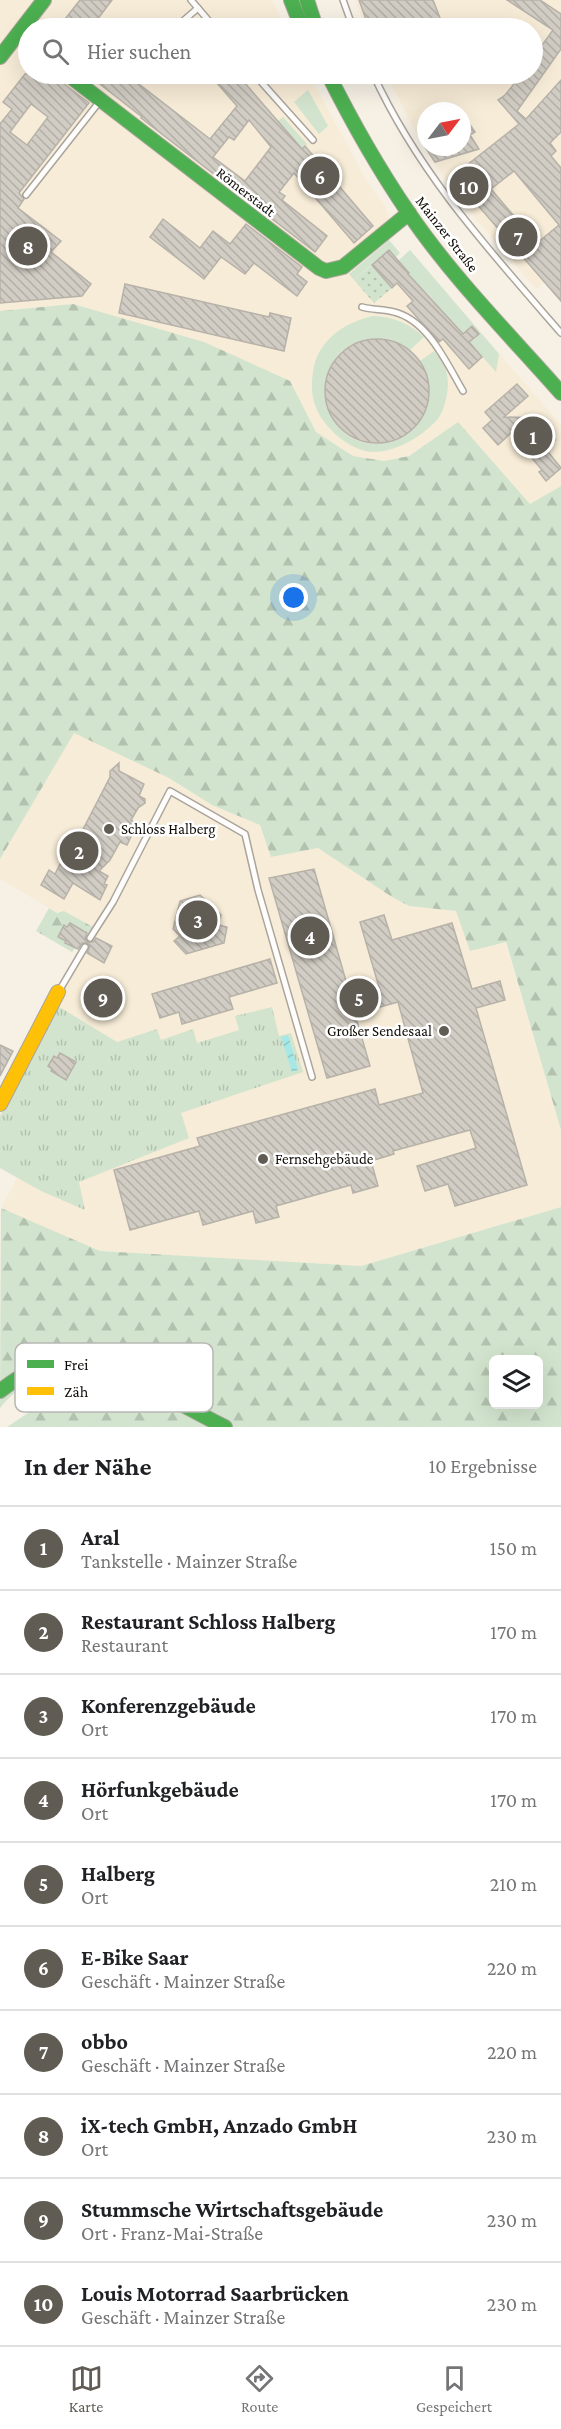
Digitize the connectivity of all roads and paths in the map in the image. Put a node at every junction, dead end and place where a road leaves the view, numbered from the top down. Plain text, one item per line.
1 (44, 0) edge
2 (191, 0) edge
3 (291, 0) edge
4 (307, 0) edge
5 (343, 0) edge
6 (198, 8) junction
7 (34, 18) edge
8 (186, 18) edge
9 (206, 18) edge
10 (298, 18) edge
11 (313, 18) edge
12 (349, 18) edge
13 (18, 43) edge
14 (0, 57) edge
15 (80, 84) edge
16 (263, 84) edge
17 (333, 84) edge
18 (378, 84) edge
19 (101, 100) junction
20 (313, 140) dead end
21 (26, 195) dead end
22 (409, 213) junction
23 (362, 307) dead end
24 (561, 333) edge
25 (464, 391) dead end
26 (561, 393) edge
27 (90, 938) dead end
28 (85, 947) dead end
29 (58, 992) joint
30 (312, 1077) dead end
31 (0, 1104) edge
32 (15, 1380) edge
33 (0, 1391) edge
34 (194, 1412) edge
35 (225, 1427) edge

1 - 7 street
2 - 6 lane
3 - 10 street
4 - 11 street
5 - 12 lane
6 - 8 lane
6 - 9 lane
13 - 14 street
15 - 19 street, Römerstadt
16 - 20 lane
17 - 22 street, Mainzer Straße
18 - 24 lane, Mainzer Straße
19 - 21 lane
19 - 22 street, Römerstadt
22 - 26 street, Mainzer Straße
23 - 25 lane
27 - 30 lane
28 - 29 lane
29 - 31 street
32 - 33 street
34 - 35 street

